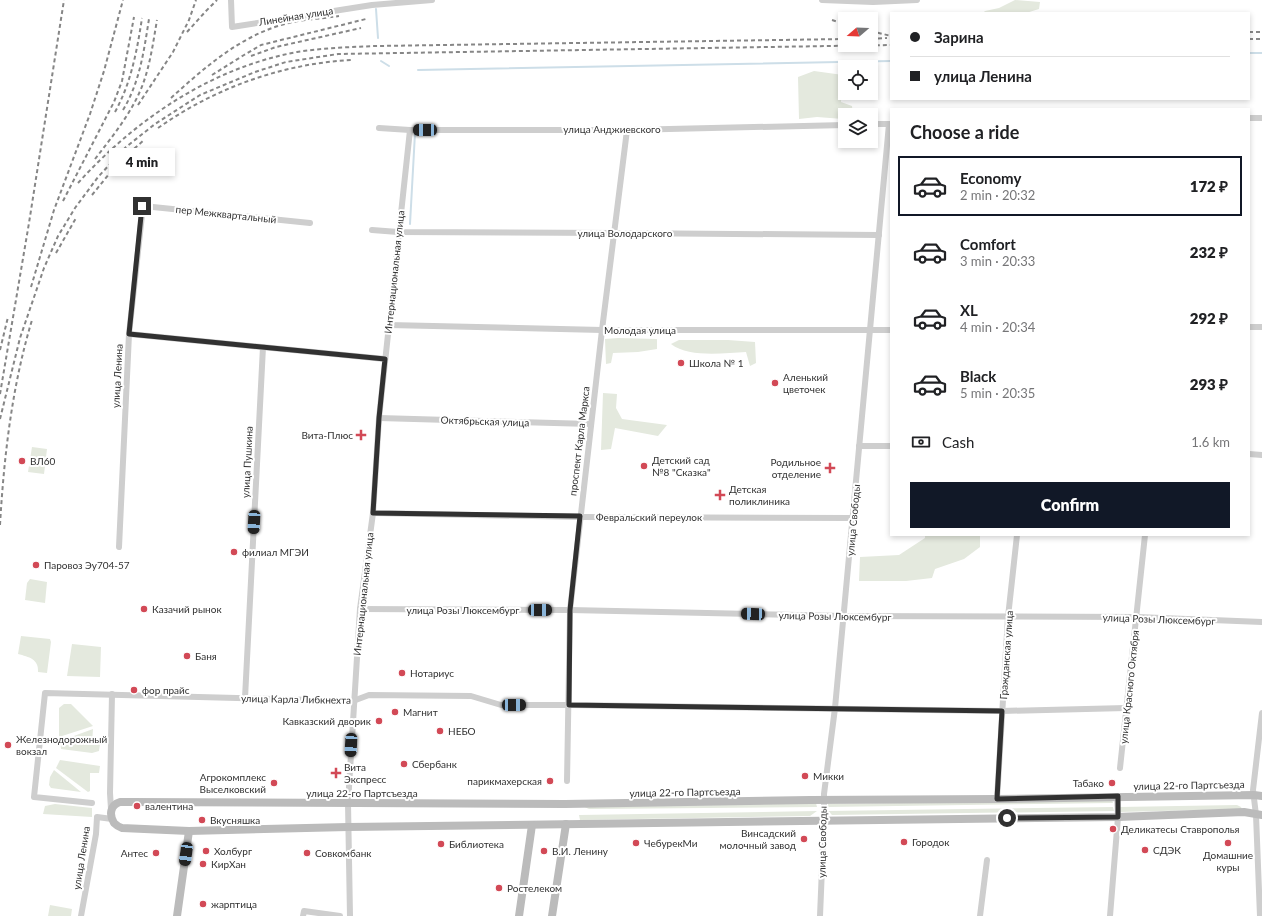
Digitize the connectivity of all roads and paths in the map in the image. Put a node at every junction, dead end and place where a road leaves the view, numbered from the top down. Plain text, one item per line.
1 (231, 0) edge
2 (432, 0) edge
3 (822, 0) edge
4 (917, 0) edge
5 (873, 1) edge
6 (372, 2) edge
7 (1250, 118) edge
8 (1262, 118) edge
9 (878, 124) edge
10 (890, 124) edge
11 (838, 125) edge
12 (379, 128) dead end
13 (410, 130) junction
14 (627, 130) junction
15 (142, 206) joint
16 (310, 223) dead end
17 (372, 230) dead end
18 (398, 232) junction
19 (614, 232) junction
20 (879, 235) junction
21 (388, 325) junction
22 (1250, 327) edge
23 (1262, 327) edge
24 (602, 330) junction
25 (870, 330) junction
26 (890, 330) edge
27 (129, 334) junction
28 (263, 347) junction
29 (385, 359) junction
30 (379, 418) junction
31 (591, 424) junction
32 (859, 446) junction
33 (890, 446) edge
34 (1250, 454) edge
35 (1262, 455) edge
36 (373, 513) junction
37 (580, 516) junction
38 (853, 518) junction
39 (1017, 536) edge
40 (1146, 536) edge
41 (119, 547) dead end
42 (360, 609) junction
43 (570, 610) junction
44 (844, 616) junction
45 (1008, 617) junction
46 (1137, 617) junction
47 (1262, 622) edge
48 (112, 694) junction
49 (245, 698) junction
50 (354, 701) junction
51 (569, 705) junction
52 (835, 708) junction
53 (1126, 708) junction
54 (1002, 711) junction
55 (1262, 713) edge
56 (1120, 768) dead end
57 (567, 781) dead end
58 (1258, 795) edge
59 (1118, 796) junction
60 (997, 799) junction
61 (823, 800) junction
62 (92, 803) dead end
63 (348, 803) junction
64 (111, 806) junction
65 (1259, 815) edge
66 (1118, 817) junction
67 (824, 820) junction
68 (113, 821) junction
69 (566, 824) junction
70 (532, 825) junction
71 (348, 826) junction
72 (188, 831) junction
73 (987, 860) dead end
74 (81, 916) edge
75 (178, 916) edge
76 (304, 916) edge
77 (340, 916) edge
78 (350, 916) edge
79 (519, 916) edge
80 (552, 916) edge
81 (820, 916) edge
82 (980, 916) edge
83 (1110, 916) edge
84 (1260, 916) edge

1 - 6 street, Линейная улица
2 - 6 street, Линейная улица
3 - 5 street
4 - 5 street
7 - 8 street
9 - 10 street
10 - 20 street, улица Свободы
11 - 14 street, улица Анджиевского
12 - 13 street, улица Анджиевского
13 - 14 street, улица Анджиевского
13 - 18 street, Интернациональная улица
14 - 19 street, проспект Карла Маркса
15 - 16 street, пер Межквартальный
15 - 27 street, улица Ленина
17 - 18 street, улица Володарского
18 - 19 street, улица Володарского
18 - 21 street, Интернациональная улица
19 - 20 street, улица Володарского
19 - 24 street, проспект Карла Маркса
20 - 25 street, улица Свободы
21 - 24 street, Молодая улица
21 - 29 street, Интернациональная улица
22 - 23 street
24 - 25 street, Молодая улица
24 - 31 street, проспект Карла Маркса
25 - 26 street, Молодая улица
25 - 32 street, улица Свободы
27 - 28 street
27 - 41 street, улица Ленина
28 - 29 street
28 - 49 street, улица Пушкина
29 - 30 street, Интернациональная улица
30 - 31 street, Октябрьская улица
30 - 36 street, Интернациональная улица
31 - 37 street, проспект Карла Маркса
32 - 33 street
32 - 38 street, улица Свободы
34 - 35 street
36 - 37 street, Февральский переулок
36 - 42 street, Интернациональная улица
37 - 38 street, Февральский переулок
37 - 43 street, проспект Карла Маркса
38 - 44 street, улица Свободы
39 - 45 street, Гражданская улица
40 - 46 street, улица Красного Октября
42 - 43 street, улица Розы Люксембург
42 - 50 street, Интернациональная улица
43 - 44 street, улица Розы Люксембург
43 - 51 street, проспект Карла Маркса
44 - 45 street, улица Розы Люксембург
44 - 52 street, улица Свободы
45 - 46 street, улица Розы Люксембург
45 - 54 street, Гражданская улица
46 - 47 street, улица Розы Люксембург
46 - 53 street, улица Красного Октября
48 - 49 street, улица Карла Либкнехта
48 - 62 street, улица Карла Либкнехта
48 - 64 street
49 - 50 street, улица Карла Либкнехта
50 - 51 street, улица Карла Либкнехта
50 - 63 street, Интернациональная улица
51 - 52 street, улица Карла Либкнехта
51 - 57 street, проспект Карла Маркса
52 - 54 street, улица Карла Либкнехта
52 - 61 street, улица Свободы
53 - 54 street, улица Карла Либкнехта
53 - 56 street, улица Красного Октября
54 - 60 street, Гражданская улица
55 - 58 street
58 - 59 main road, улица 22-го Партсъезда
58 - 65 street
59 - 60 main road, улица 22-го Партсъезда
59 - 66 street
60 - 61 main road, улица 22-го Партсъезда
61 - 63 main road, улица 22-го Партсъезда
61 - 67 street, улица Свободы
63 - 64 main road, улица 22-го Партсъезда
63 - 71 street, Интернациональная улица
64 - 68 main road
65 - 66 main road
65 - 84 street
66 - 67 main road
66 - 83 street
67 - 69 main road
67 - 81 street, улица Свободы
68 - 72 main road
68 - 74 street, улица Ленина
69 - 70 main road
69 - 80 main road
70 - 71 main road
70 - 79 main road
71 - 72 main road
71 - 78 street, Интернациональная улица
72 - 75 main road
73 - 82 street
76 - 77 street

